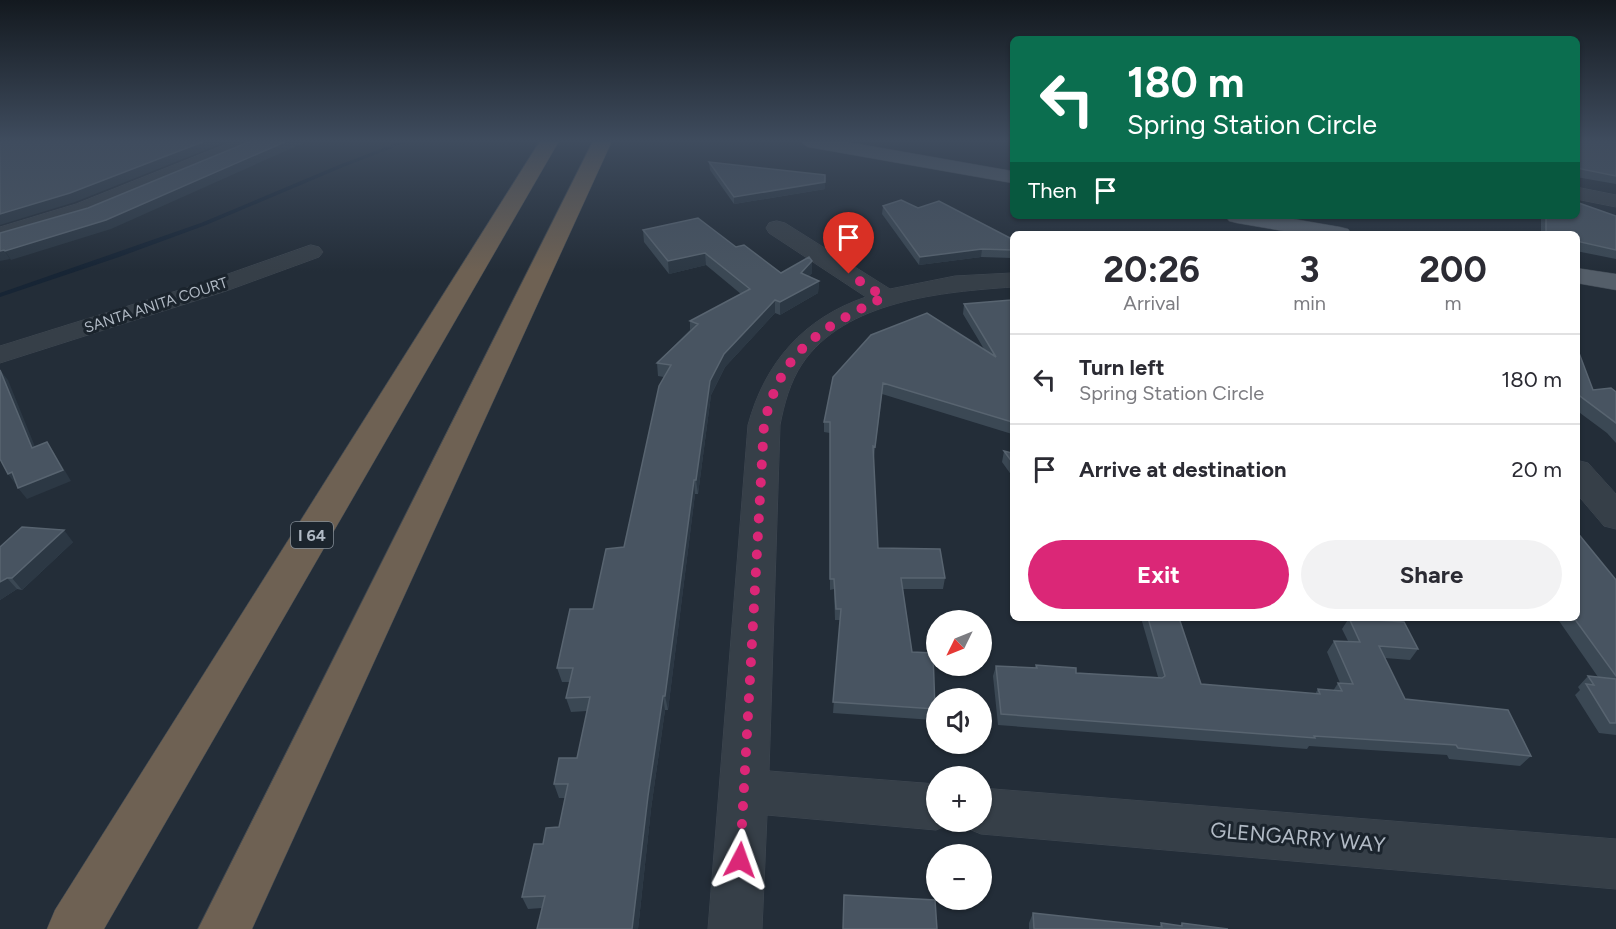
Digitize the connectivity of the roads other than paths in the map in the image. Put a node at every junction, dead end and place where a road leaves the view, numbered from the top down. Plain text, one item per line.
1 (145, 184) edge
2 (524, 184) edge
3 (582, 184) edge
4 (1580, 195) edge
5 (1616, 201) edge
6 (1254, 219) edge
7 (777, 228) dead end
8 (1323, 231) edge
9 (0, 234) edge
10 (310, 252) dead end
11 (1580, 276) edge
12 (1010, 280) edge
13 (1616, 282) edge
14 (884, 297) junction
15 (0, 355) edge
16 (1580, 476) edge
17 (1616, 517) edge
18 (745, 790) junction
19 (926, 806) edge
20 (992, 812) edge
21 (1616, 864) edge
22 (74, 929) edge
23 (225, 929) edge
24 (735, 929) edge

1 - 9 street
2 - 22 highway, I 64
3 - 23 highway
4 - 5 street
6 - 8 main road
7 - 14 street
10 - 15 street, SANTA ANITA COURT
11 - 13 main road
12 - 14 street
14 - 18 street
16 - 17 street
18 - 19 street
18 - 24 street
20 - 21 street, GLENGARRY WAY

